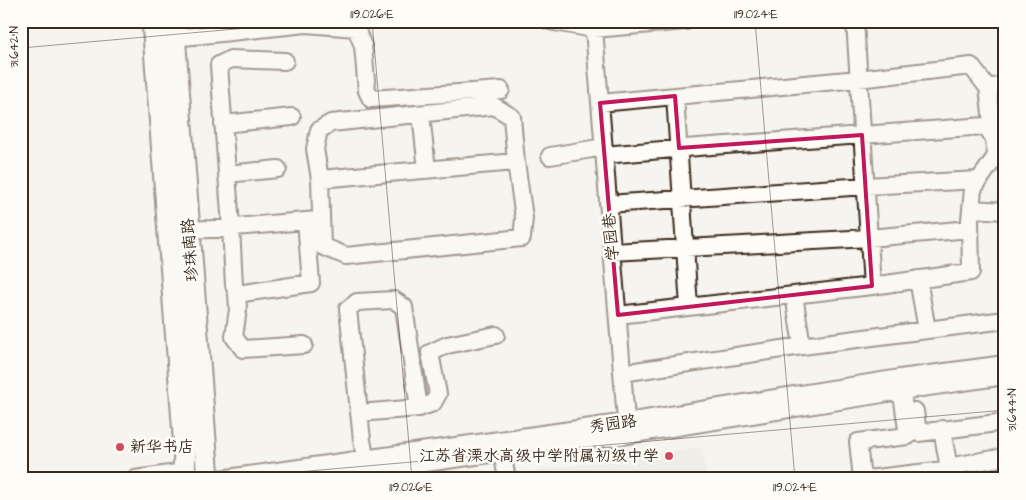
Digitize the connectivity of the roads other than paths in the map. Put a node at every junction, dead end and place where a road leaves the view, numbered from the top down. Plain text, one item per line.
1 (153, 21) edge
2 (548, 21) edge
3 (686, 21) edge
4 (855, 21) edge
5 (594, 29) junction
6 (173, 30) edge
7 (285, 61) dead end
8 (858, 79) junction
9 (1005, 85) edge
10 (988, 88) junction
11 (501, 90) dead end
12 (676, 96) junction
13 (600, 103) junction
14 (420, 114) junction
15 (292, 117) dead end
16 (223, 124) junction
17 (862, 135) junction
18 (999, 137) edge
19 (680, 148) junction
20 (604, 151) junction
21 (550, 156) dead end
22 (516, 162) junction
23 (278, 169) dead end
24 (427, 170) junction
25 (227, 174) junction
26 (320, 179) junction
27 (979, 180) junction
28 (865, 186) junction
29 (683, 199) junction
30 (608, 204) junction
31 (971, 209) junction
32 (1005, 211) edge
33 (314, 221) junction
34 (231, 227) junction
35 (970, 229) junction
36 (179, 230) junction
37 (869, 238) junction
38 (685, 248) junction
39 (612, 252) junction
40 (918, 280) junction
41 (872, 286) junction
42 (237, 294) junction
43 (794, 295) junction
44 (689, 307) junction
45 (618, 315) junction
46 (1005, 320) edge
47 (927, 330) junction
48 (496, 334) dead end
49 (304, 345) dead end
50 (802, 346) junction
51 (1005, 364) edge
52 (622, 374) junction
53 (1005, 376) edge
54 (906, 384) junction
55 (419, 408) junction
56 (359, 413) junction
57 (910, 413) junction
58 (1005, 422) edge
59 (942, 429) junction
60 (627, 433) junction
61 (502, 452) junction
62 (1005, 457) edge
63 (364, 459) junction
64 (953, 471) edge
65 (191, 476) edge
66 (135, 479) edge
67 (208, 479) edge
68 (220, 479) edge
69 (311, 479) edge
70 (507, 479) edge
71 (862, 479) edge
72 (867, 479) edge

1 - 36 main road, 珍珠南路
2 - 5 street
3 - 5 street
4 - 8 street
5 - 13 street, 学园巷
6 - 11 street
6 - 36 main road, 珍珠南路
7 - 16 street
8 - 10 street
8 - 12 street
8 - 17 street
9 - 10 street
10 - 18 street
12 - 13 street
12 - 19 street
13 - 20 street, 学园巷
14 - 22 street
14 - 24 street
14 - 26 street
15 - 16 street
16 - 25 street
17 - 18 street
17 - 19 street
17 - 28 street
18 - 27 street
19 - 20 street
19 - 29 street
20 - 21 street
20 - 30 street, 学园巷
22 - 24 street
22 - 33 street
23 - 25 street
24 - 26 street
25 - 34 street
26 - 33 street
27 - 28 street
27 - 31 street
28 - 29 street
28 - 37 street
29 - 30 street
29 - 38 street
30 - 39 street, 学园巷
31 - 32 street
31 - 35 street
33 - 34 street
33 - 42 street
34 - 36 street
34 - 42 street
35 - 37 street
35 - 40 street
36 - 65 main road, 珍珠南路
36 - 67 main road, 珍珠南路
37 - 38 street
37 - 41 street
38 - 39 street
38 - 44 street
39 - 45 street, 学园巷
40 - 41 street
40 - 47 street
41 - 43 street
42 - 49 street
43 - 44 street
43 - 50 street
44 - 45 street
45 - 52 street, 学园巷
46 - 47 street
47 - 50 street
48 - 55 street
50 - 52 street
51 - 54 street, 秀园路
52 - 60 street, 学园巷
53 - 54 street, 秀园路
54 - 57 street
54 - 60 street, 秀园路
55 - 56 street
55 - 56 street
56 - 63 street
57 - 59 street
57 - 71 street
58 - 59 street
59 - 64 street
60 - 61 street, 秀园路
60 - 63 street, 秀园路
61 - 69 street, 秀园路
61 - 70 street
62 - 64 street
63 - 68 street, 秀园路
64 - 72 street
65 - 66 street

